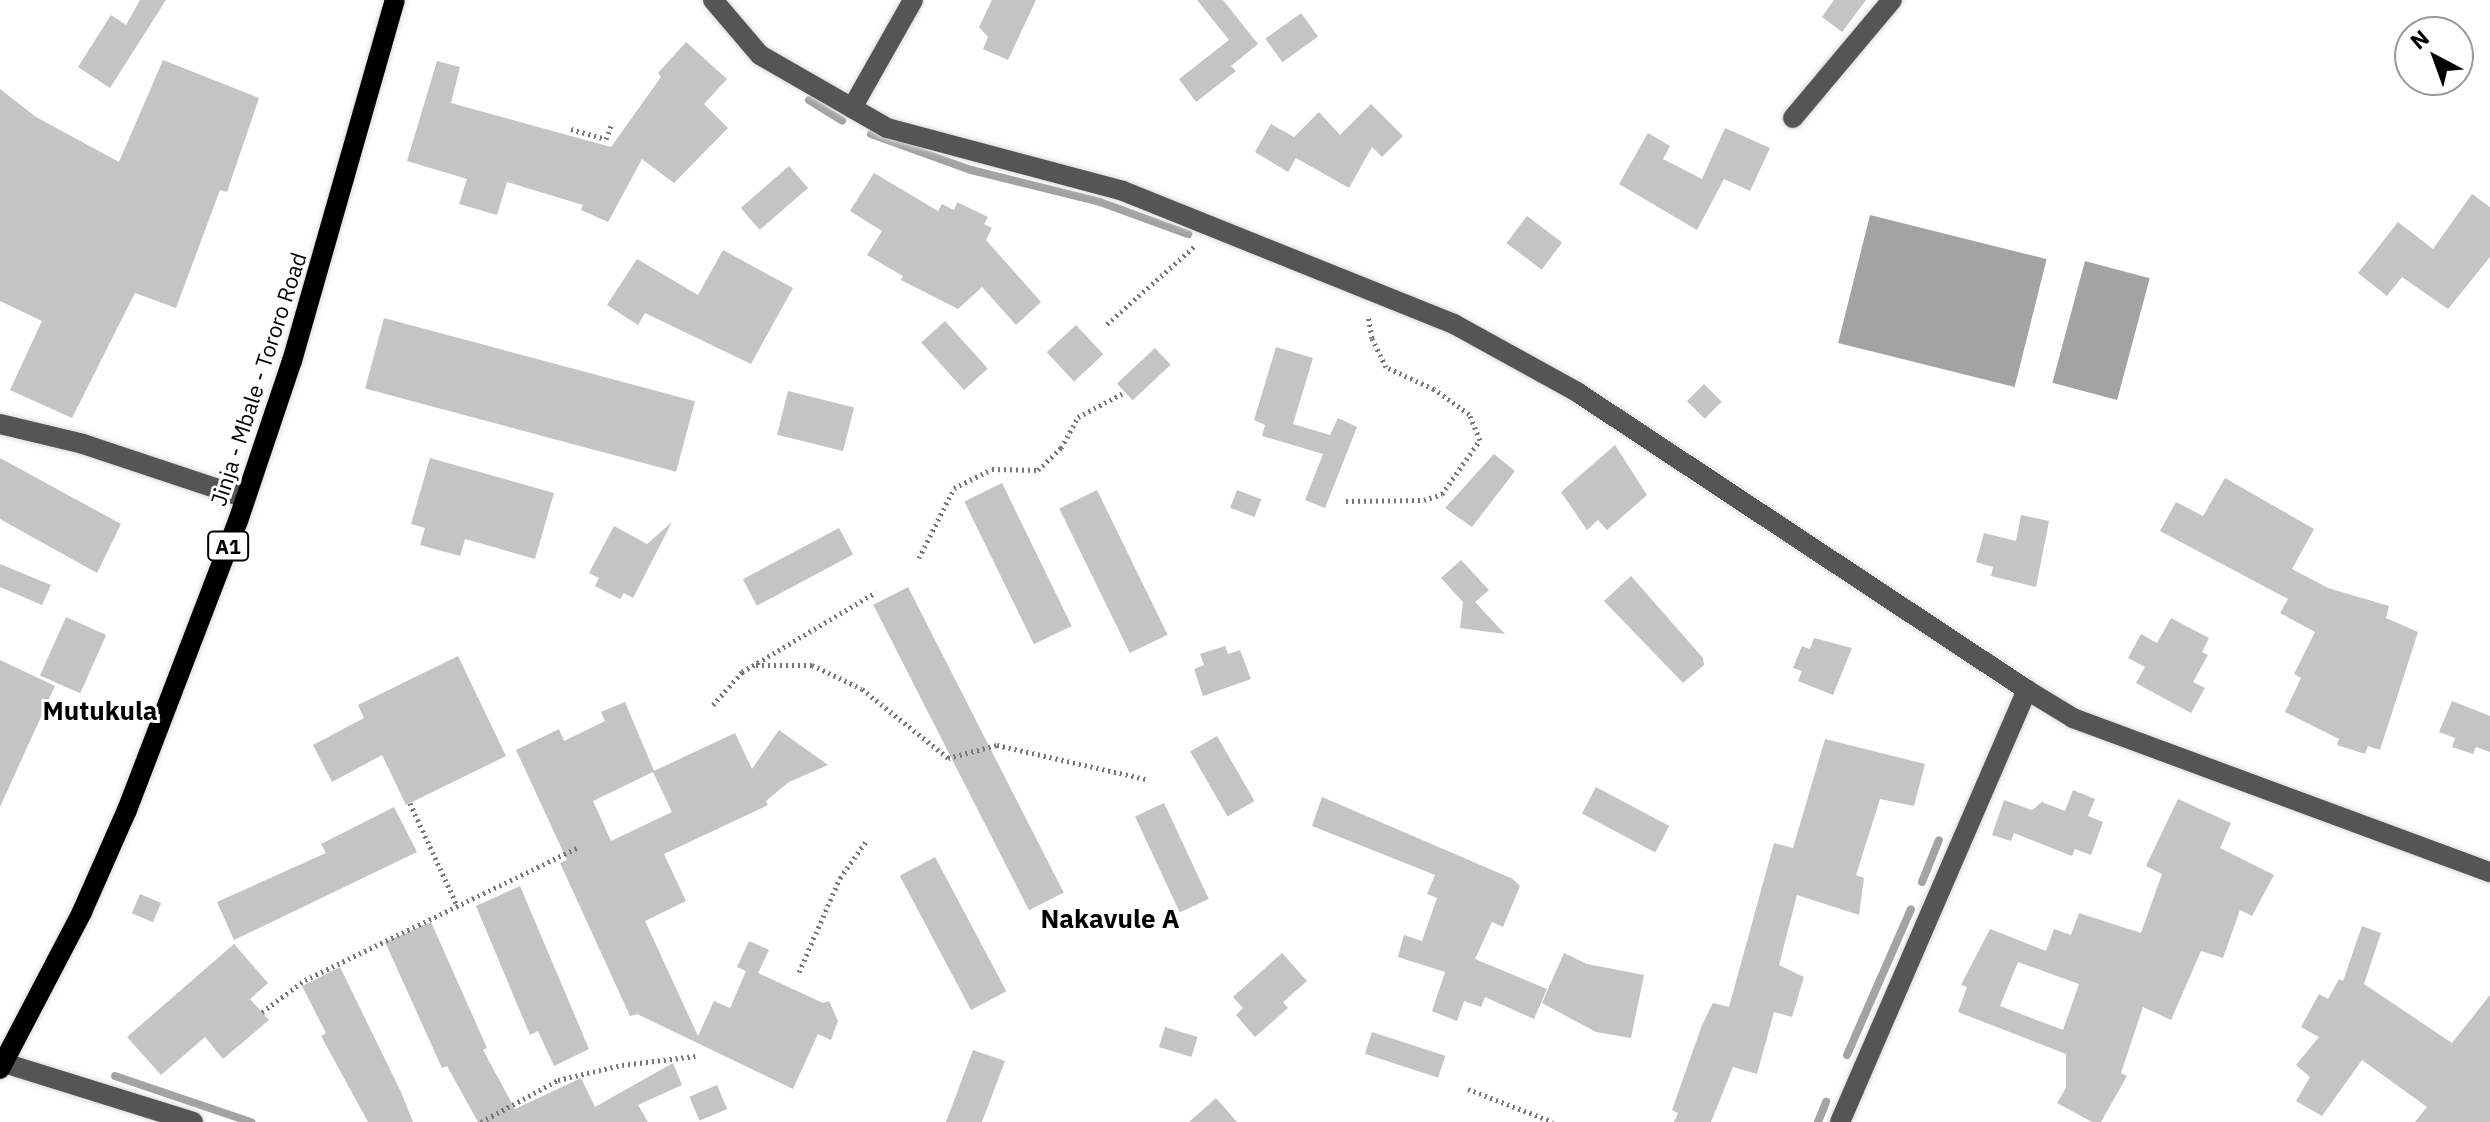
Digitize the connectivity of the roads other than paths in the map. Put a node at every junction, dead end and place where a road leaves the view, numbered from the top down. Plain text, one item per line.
1 (395, 0) edge
2 (713, 0) edge
3 (913, 0) edge
4 (1892, 0) edge
5 (852, 108) junction
6 (1793, 118) dead end
7 (0, 424) edge
8 (245, 498) junction
9 (2027, 690) junction
10 (2490, 872) edge
11 (2, 1066) edge
12 (193, 1122) edge
13 (1840, 1122) edge

1 - 8 main road, Jinja - Mbale - Tororo Road / A1
2 - 5 street
3 - 5 street
4 - 6 street
5 - 9 street
7 - 8 street
8 - 11 main road, Jinja - Mbale - Tororo Road / A1
9 - 10 street
9 - 13 street
11 - 12 street

